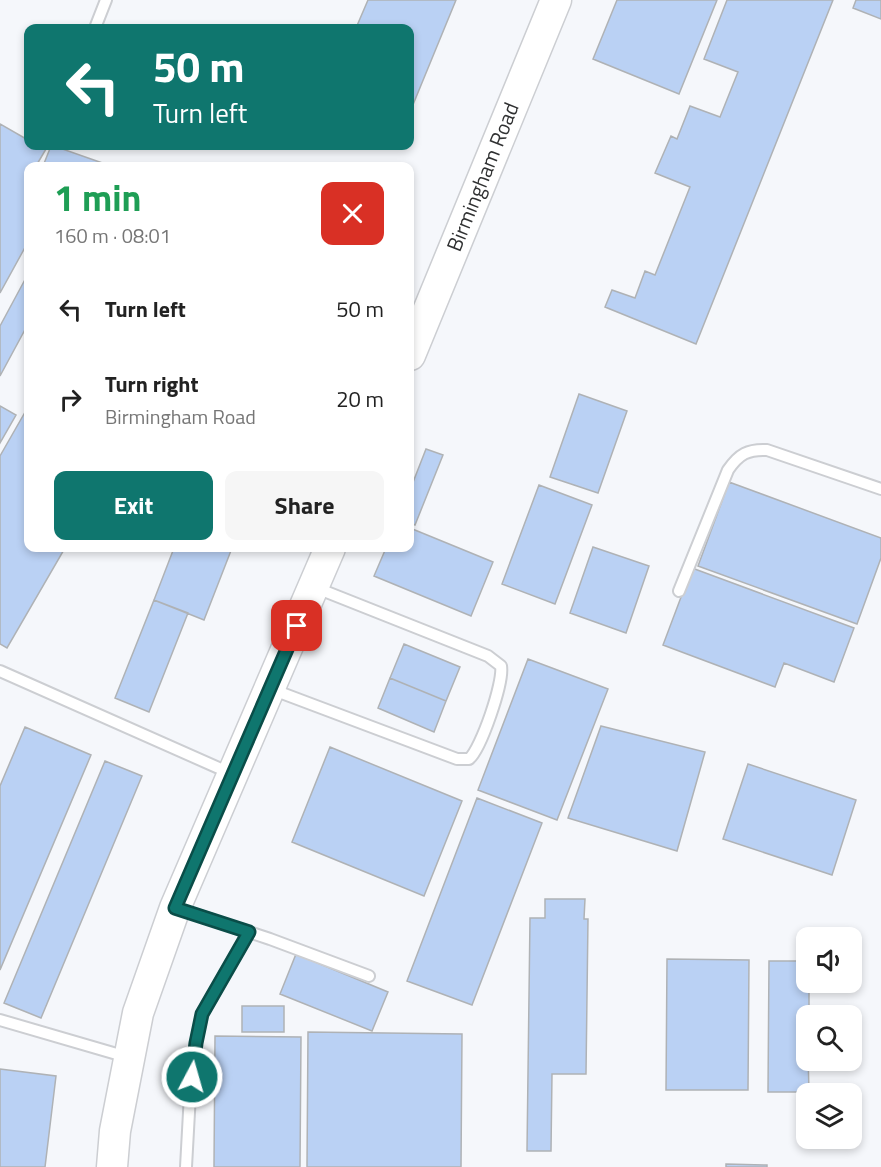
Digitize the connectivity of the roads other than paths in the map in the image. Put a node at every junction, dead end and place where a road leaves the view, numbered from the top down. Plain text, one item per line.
1 (106, 0) edge
2 (556, 0) edge
3 (97, 24) edge
4 (414, 345) edge
5 (881, 489) edge
6 (328, 552) edge
7 (314, 587) junction
8 (679, 591) dead end
9 (0, 671) edge
10 (270, 688) junction
11 (233, 774) junction
12 (175, 908) junction
13 (249, 932) junction
14 (369, 976) dead end
15 (0, 1020) edge
16 (130, 1058) junction
17 (112, 1167) edge
18 (186, 1167) edge

1 - 3 lane
2 - 4 street, Birmingham Road
5 - 8 lane
6 - 7 street
7 - 10 street
7 - 10 lane
9 - 11 lane
10 - 11 street
11 - 12 street
12 - 13 lane
12 - 16 street
13 - 14 lane
13 - 18 lane
15 - 16 lane
16 - 17 street

